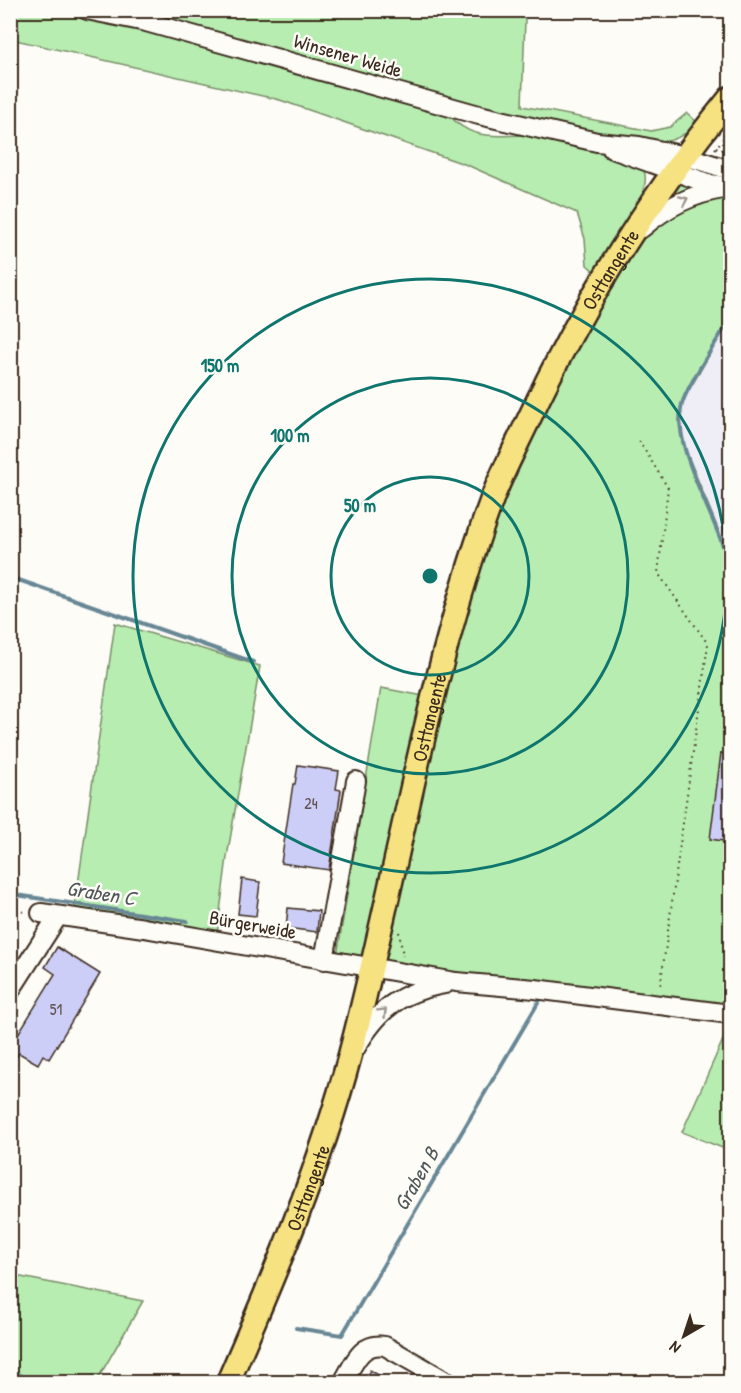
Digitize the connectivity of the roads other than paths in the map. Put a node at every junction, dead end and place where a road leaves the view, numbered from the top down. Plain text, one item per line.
1 (87, 10) edge
2 (730, 98) edge
3 (679, 164) junction
4 (730, 170) edge
5 (730, 188) edge
6 (621, 248) junction
7 (356, 781) dead end
8 (324, 960) junction
9 (372, 968) junction
10 (456, 982) junction
11 (10, 991) edge
12 (730, 1014) edge
13 (349, 1059) junction
14 (228, 1383) edge
15 (343, 1383) edge
16 (448, 1383) edge

1 - 3 street, Winsener Weide
2 - 3 main road, Osttangente
3 - 4 street
3 - 5 street
3 - 6 main road, Osttangente
6 -> 5 street
6 - 9 main road, Osttangente
7 - 8 street
8 - 9 street, Bürgerweide
8 - 11 street, Bürgerweide
9 - 10 street, Bürgerweide
9 - 13 main road, Osttangente
10 - 12 street, Bürgerweide
13 -> 10 street, Bürgerweide
13 - 14 main road, Osttangente
15 - 16 street

